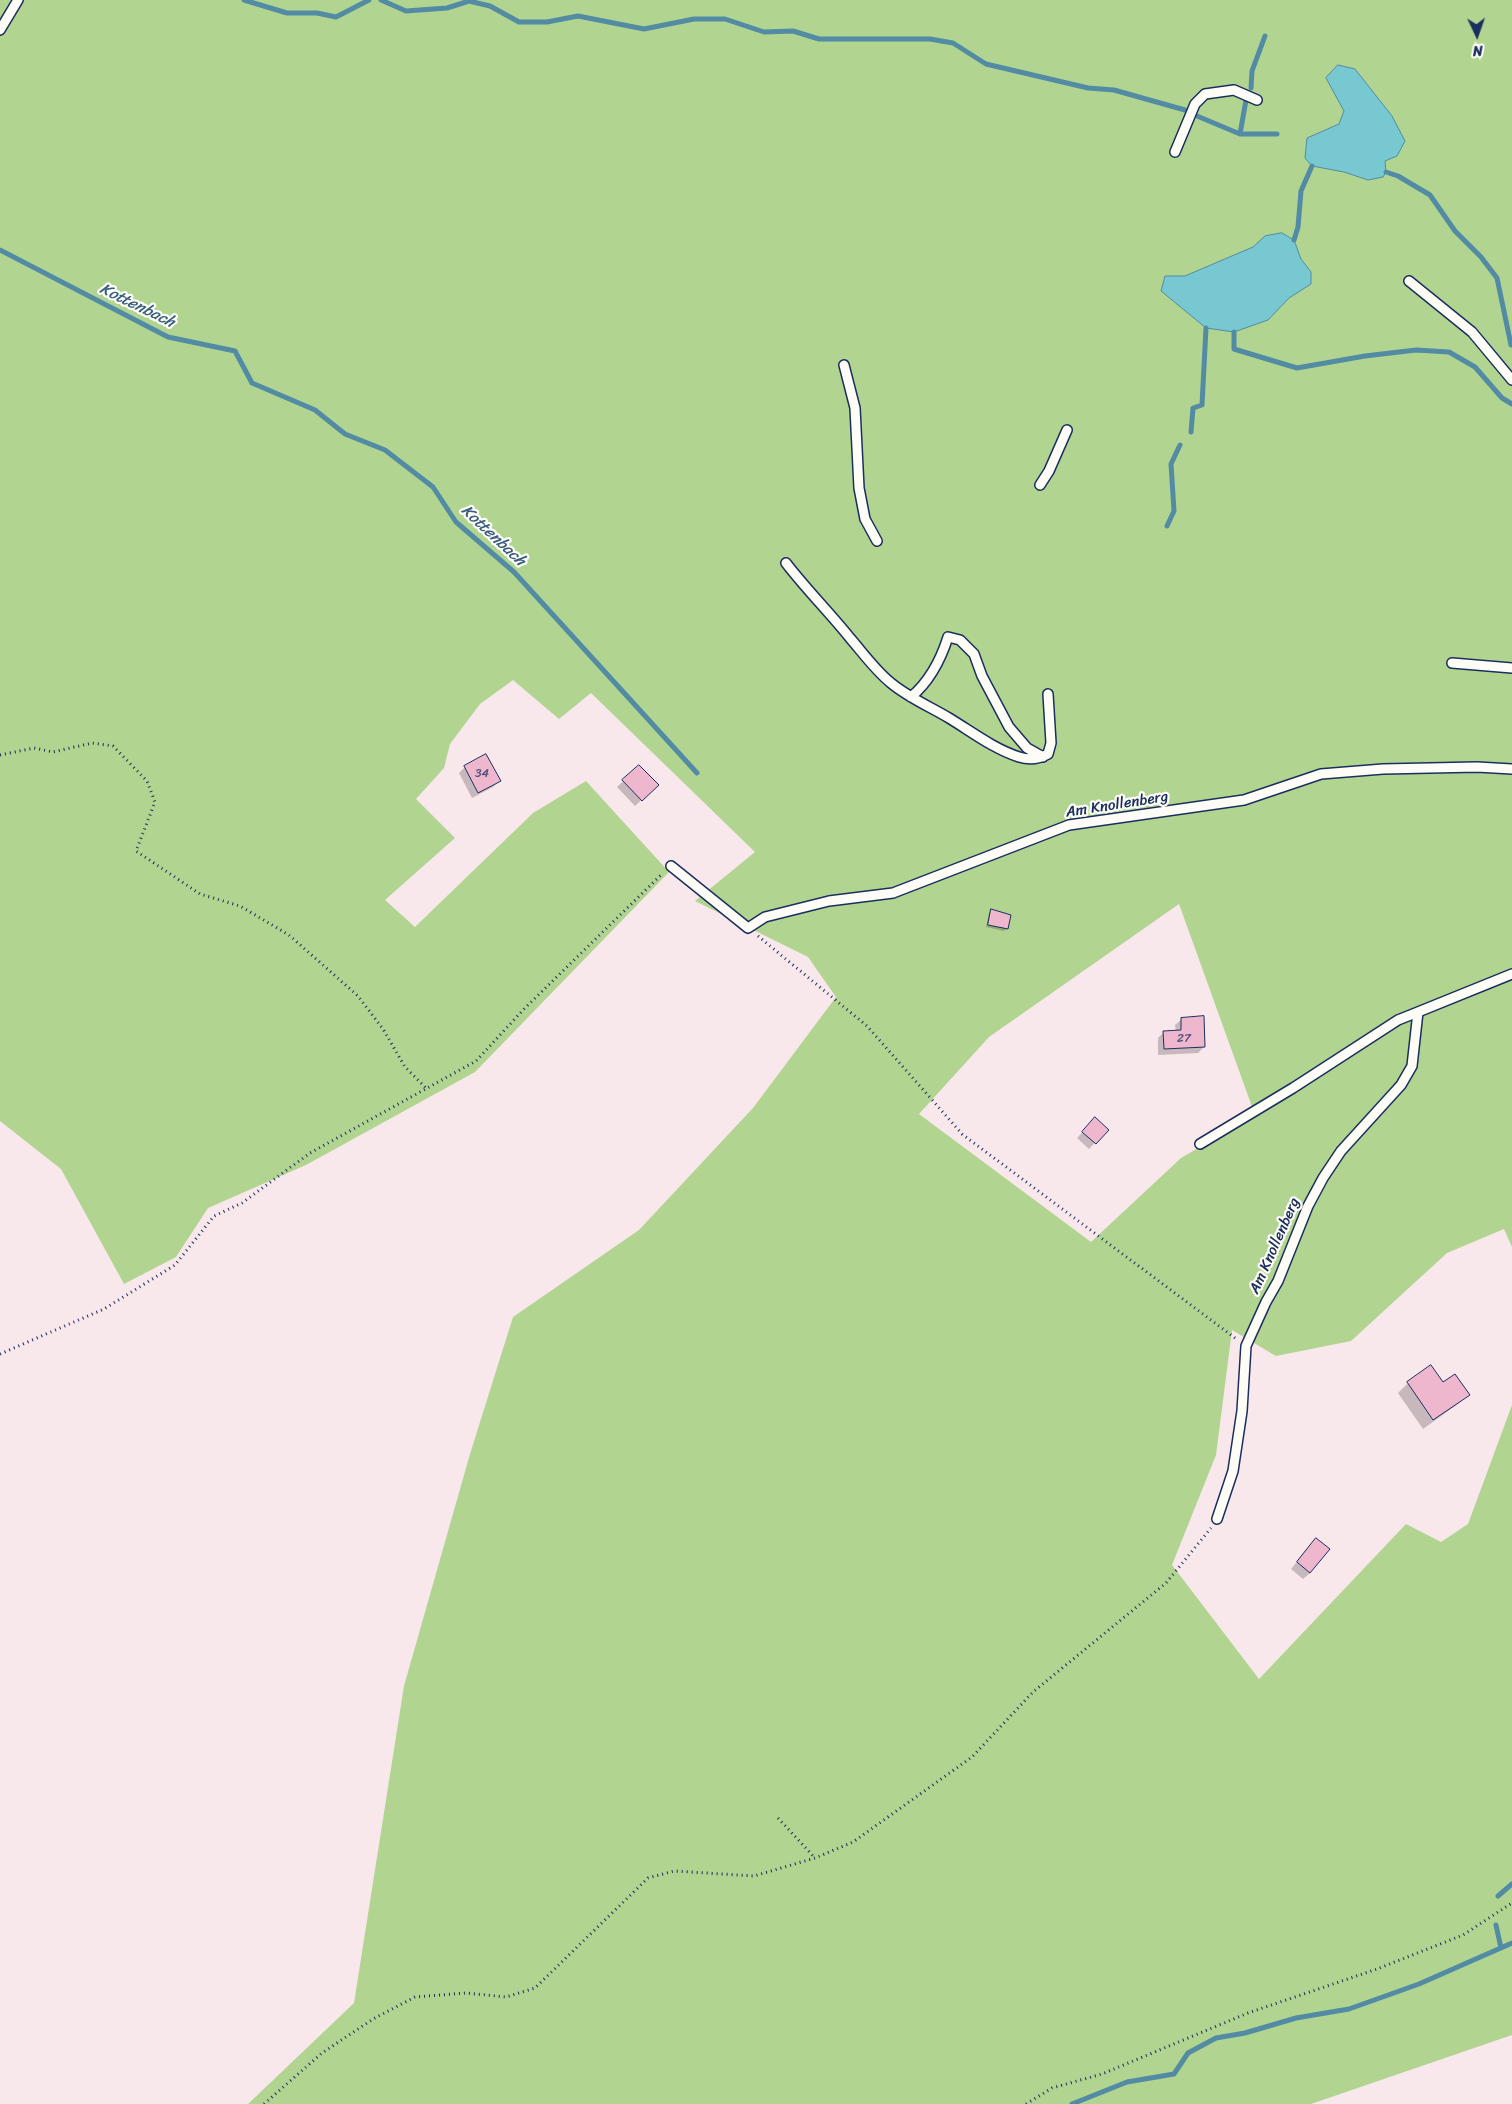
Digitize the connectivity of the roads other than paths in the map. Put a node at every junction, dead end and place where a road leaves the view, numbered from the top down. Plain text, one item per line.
1 (18, 0) edge
2 (0, 30) edge
3 (1257, 100) dead end
4 (1175, 152) dead end
5 (1409, 281) dead end
6 (844, 365) dead end
7 (1512, 380) edge
8 (1067, 430) dead end
9 (1040, 485) dead end
10 (877, 540) dead end
11 (786, 563) dead end
12 (1452, 663) dead end
13 (1512, 668) edge
14 (1048, 694) dead end
15 (911, 698) junction
16 (1044, 757) junction
17 (1512, 769) edge
18 (671, 866) road end
19 (1512, 974) edge
20 (1418, 1012) junction
21 (1200, 1144) dead end
22 (1217, 1519) road end

1 - 2 lane
3 - 4 lane
5 - 7 lane
6 - 10 lane
8 - 9 lane
11 - 15 lane
12 - 13 lane
14 - 16 lane
15 - 16 lane
15 - 16 lane
17 - 18 lane, Am Knollenberg
19 - 20 lane
20 - 21 lane
20 - 22 lane, Am Knollenberg

